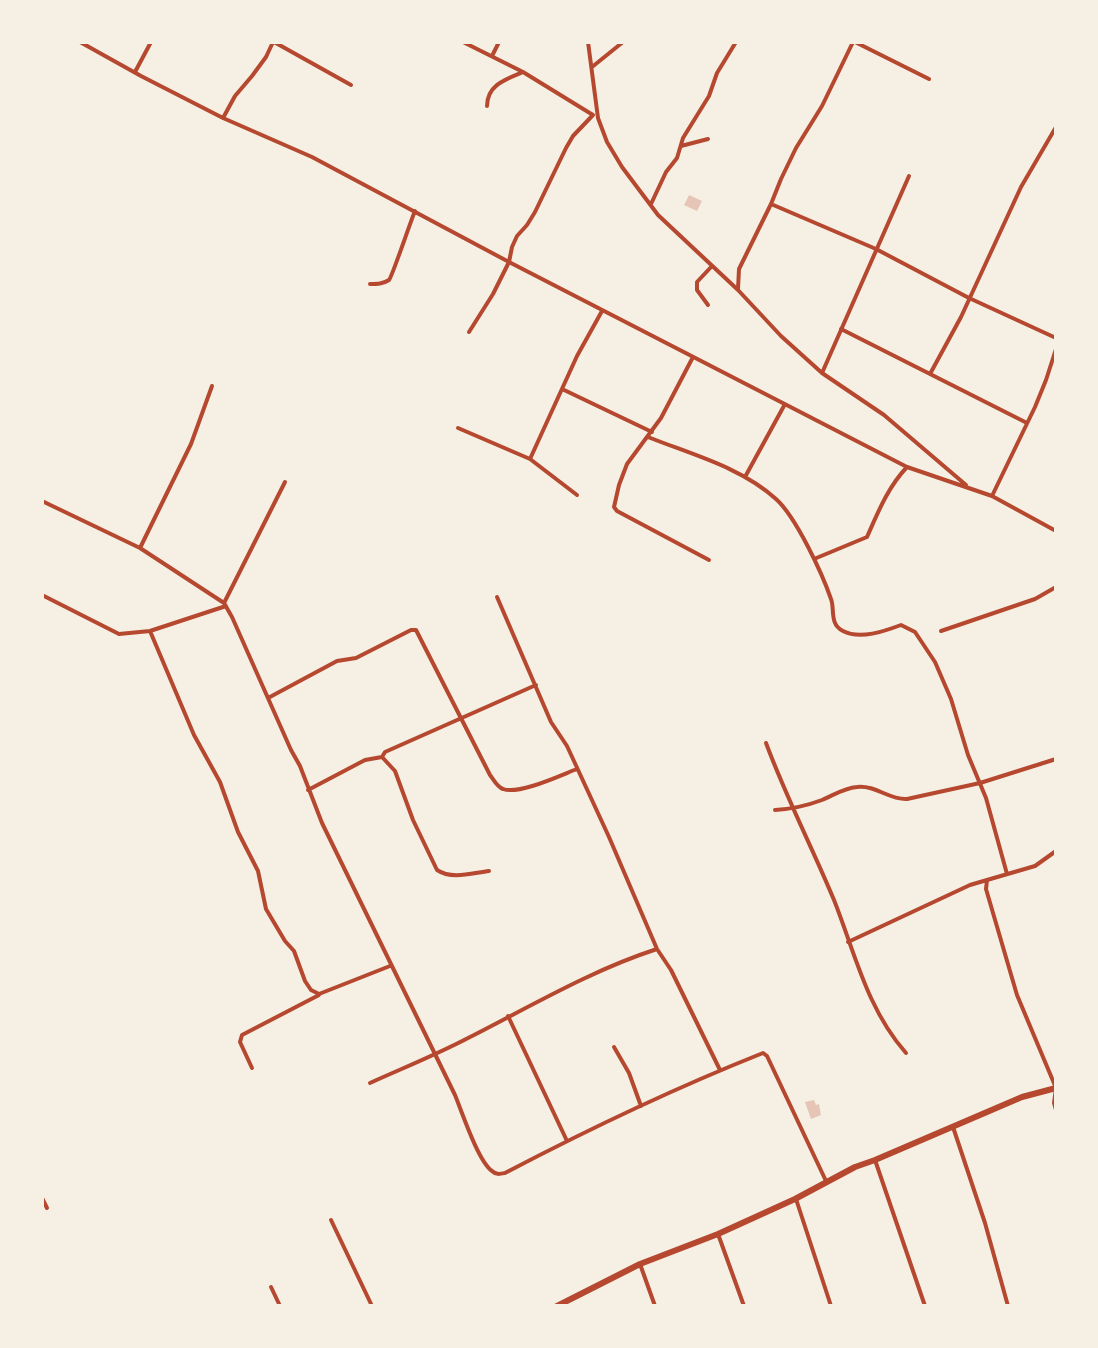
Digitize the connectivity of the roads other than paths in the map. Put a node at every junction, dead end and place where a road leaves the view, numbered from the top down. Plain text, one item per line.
1 (80, 42) edge
2 (151, 42) edge
3 (273, 42) edge
4 (463, 42) edge
5 (499, 42) edge
6 (588, 42) edge
7 (623, 42) edge
8 (735, 42) edge
9 (854, 42) edge
10 (492, 56) junction
11 (592, 67) junction
12 (135, 72) junction
13 (523, 72) junction
14 (929, 79) dead end
15 (351, 85) dead end
16 (487, 106) dead end
17 (595, 117) junction
18 (223, 118) junction
19 (1056, 127) edge
20 (708, 139) dead end
21 (681, 147) junction
22 (909, 177) dead end
23 (651, 204) junction
24 (771, 204) junction
25 (415, 211) junction
26 (876, 249) junction
27 (509, 262) junction
28 (712, 266) junction
29 (370, 284) dead end
30 (738, 290) junction
31 (969, 298) junction
32 (708, 305) dead end
33 (602, 310) junction
34 (841, 329) junction
35 (469, 332) dead end
36 (1056, 338) edge
37 (1056, 349) edge
38 (693, 357) junction
39 (822, 373) junction
40 (930, 374) junction
41 (212, 386) dead end
42 (562, 389) junction
43 (784, 404) junction
44 (1027, 423) junction
45 (458, 428) dead end
46 (652, 432) junction
47 (648, 437) junction
48 (530, 459) junction
49 (907, 466) junction
50 (746, 477) junction
51 (285, 482) dead end
52 (968, 488) junction
53 (577, 495) dead end
54 (992, 496) junction
55 (42, 501) edge
56 (1056, 531) edge
57 (140, 548) junction
58 (814, 559) junction
59 (709, 560) dead end
60 (1056, 587) edge
61 (42, 595) edge
62 (497, 597) dead end
63 (225, 605) junction
64 (941, 631) dead end
65 (150, 632) junction
66 (536, 684) junction
67 (268, 698) junction
68 (460, 717) junction
69 (766, 743) dead end
70 (382, 758) junction
71 (1056, 759) edge
72 (578, 769) junction
73 (980, 783) junction
74 (308, 790) junction
75 (795, 809) junction
76 (775, 810) dead end
77 (1056, 851) edge
78 (489, 871) dead end
79 (1007, 874) junction
80 (987, 880) junction
81 (848, 942) junction
82 (657, 949) junction
83 (390, 966) junction
84 (319, 994) junction
85 (508, 1016) junction
86 (614, 1047) dead end
87 (435, 1053) junction
88 (906, 1053) dead end
89 (252, 1068) dead end
90 (720, 1070) junction
91 (370, 1083) dead end
92 (1056, 1088) edge
93 (641, 1106) junction
94 (1056, 1110) edge
95 (953, 1126) junction
96 (567, 1141) junction
97 (875, 1160) junction
98 (826, 1181) junction
99 (42, 1198) edge
100 (795, 1198) junction
101 (47, 1208) dead end
102 (331, 1220) dead end
103 (718, 1234) junction
104 (640, 1264) junction
105 (271, 1287) dead end
106 (571, 1299) junction
107 (280, 1306) edge
108 (372, 1306) edge
109 (557, 1306) edge
110 (573, 1306) edge
111 (655, 1306) edge
112 (744, 1306) edge
113 (831, 1306) edge
114 (925, 1306) edge
115 (1008, 1306) edge

1 - 12 street
2 - 12 street
3 - 15 street
3 - 18 street
4 - 10 street
5 - 10 street
6 - 11 street
7 - 11 street
8 - 21 street
9 - 14 street
9 - 24 street
10 - 13 street
11 - 17 street
12 - 18 street
13 - 16 street
13 - 17 street
17 - 23 street
17 - 27 street
18 - 25 street
19 - 31 street
20 - 21 street
21 - 23 street
22 - 26 street
23 - 28 street
24 - 26 street
24 - 30 street
25 - 27 street
25 - 29 street
26 - 31 street
26 - 34 street
27 - 33 street
27 - 35 street
28 - 30 street
28 - 32 street
30 - 39 street
31 - 36 street
31 - 40 street
33 - 38 street
33 - 42 street
34 - 39 street
34 - 40 street
37 - 44 street
38 - 43 street
38 - 46 street
39 - 52 street
40 - 44 street
41 - 57 street
42 - 46 street
42 - 48 street
43 - 49 street
43 - 50 street
44 - 54 street
45 - 48 street
46 - 47 street
47 - 50 street
47 - 59 street
48 - 53 street
49 - 52 street
49 - 58 street
50 - 58 street
51 - 63 street
52 - 54 street
54 - 56 street
55 - 57 street
57 - 63 street
58 - 73 street
60 - 64 street
61 - 65 street
62 - 66 street
63 - 65 street
63 - 67 street
65 - 84 street
66 - 68 street
66 - 72 street
67 - 68 street
67 - 74 street
68 - 70 street
68 - 72 street
69 - 75 street
70 - 74 street
70 - 78 street
71 - 73 street
72 - 82 street
73 - 75 street
73 - 79 street
74 - 83 street
75 - 76 street
75 - 81 street
77 - 79 street
79 - 80 street
80 - 81 street
80 - 92 street
81 - 88 street
82 - 85 street
82 - 90 street
83 - 84 street
83 - 87 street
84 - 89 street
85 - 87 street
85 - 96 street
86 - 93 street
87 - 91 street
87 - 96 street
90 - 93 street
90 - 98 street
92 - 94 street
92 - 95 highway
93 - 96 street
95 - 97 highway
95 - 115 street
97 - 98 highway
97 - 114 street
98 - 100 highway
99 - 101 street
100 - 103 highway
100 - 113 street
102 - 108 street
103 - 104 highway
103 - 112 street
104 - 106 highway
104 - 111 street
105 - 107 street
106 - 109 highway
106 - 110 street

